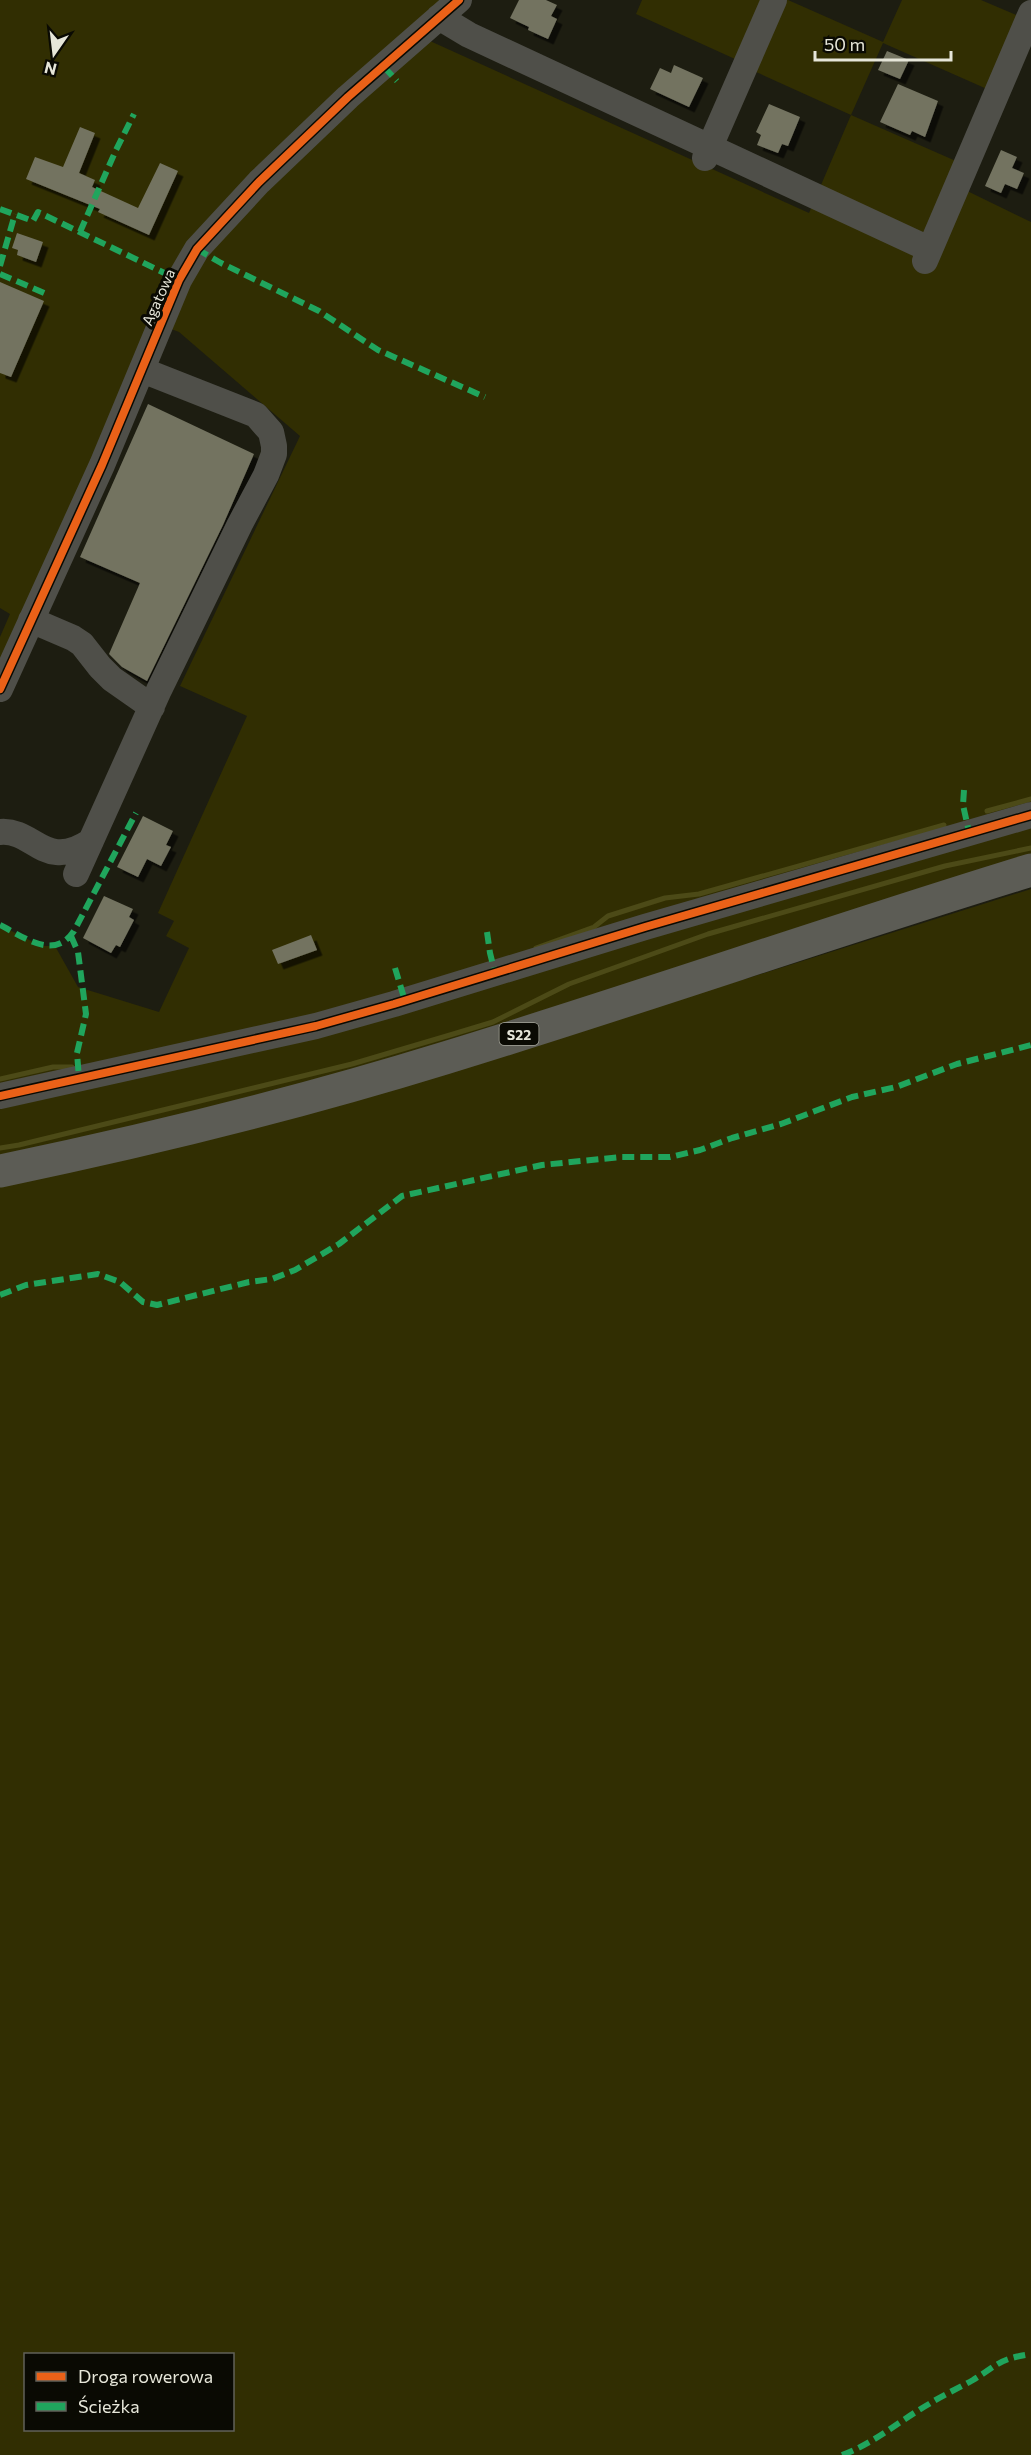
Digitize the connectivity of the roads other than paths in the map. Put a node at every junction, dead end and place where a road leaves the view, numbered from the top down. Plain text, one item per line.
1 (459, 0) edge
2 (774, 0) edge
3 (1031, 12) edge
4 (439, 17) junction
5 (708, 153) junction
6 (142, 370) junction
7 (32, 620) junction
8 (0, 689) edge
9 (152, 707) junction
10 (1031, 815) edge
11 (0, 832) edge
12 (91, 841) junction
13 (1031, 870) edge
14 (76, 873) dead end
15 (0, 1096) edge
16 (0, 1171) edge

1 - 4 street, Agatowa
2 - 5 street
3 - 5 street
4 - 5 street
4 - 6 street, Agatowa
6 - 7 street, Agatowa
6 - 9 street
7 - 8 street, Agatowa
7 - 9 street
9 - 12 street
10 - 15 street
11 - 12 street
12 - 14 street
13 - 16 highway, S22

